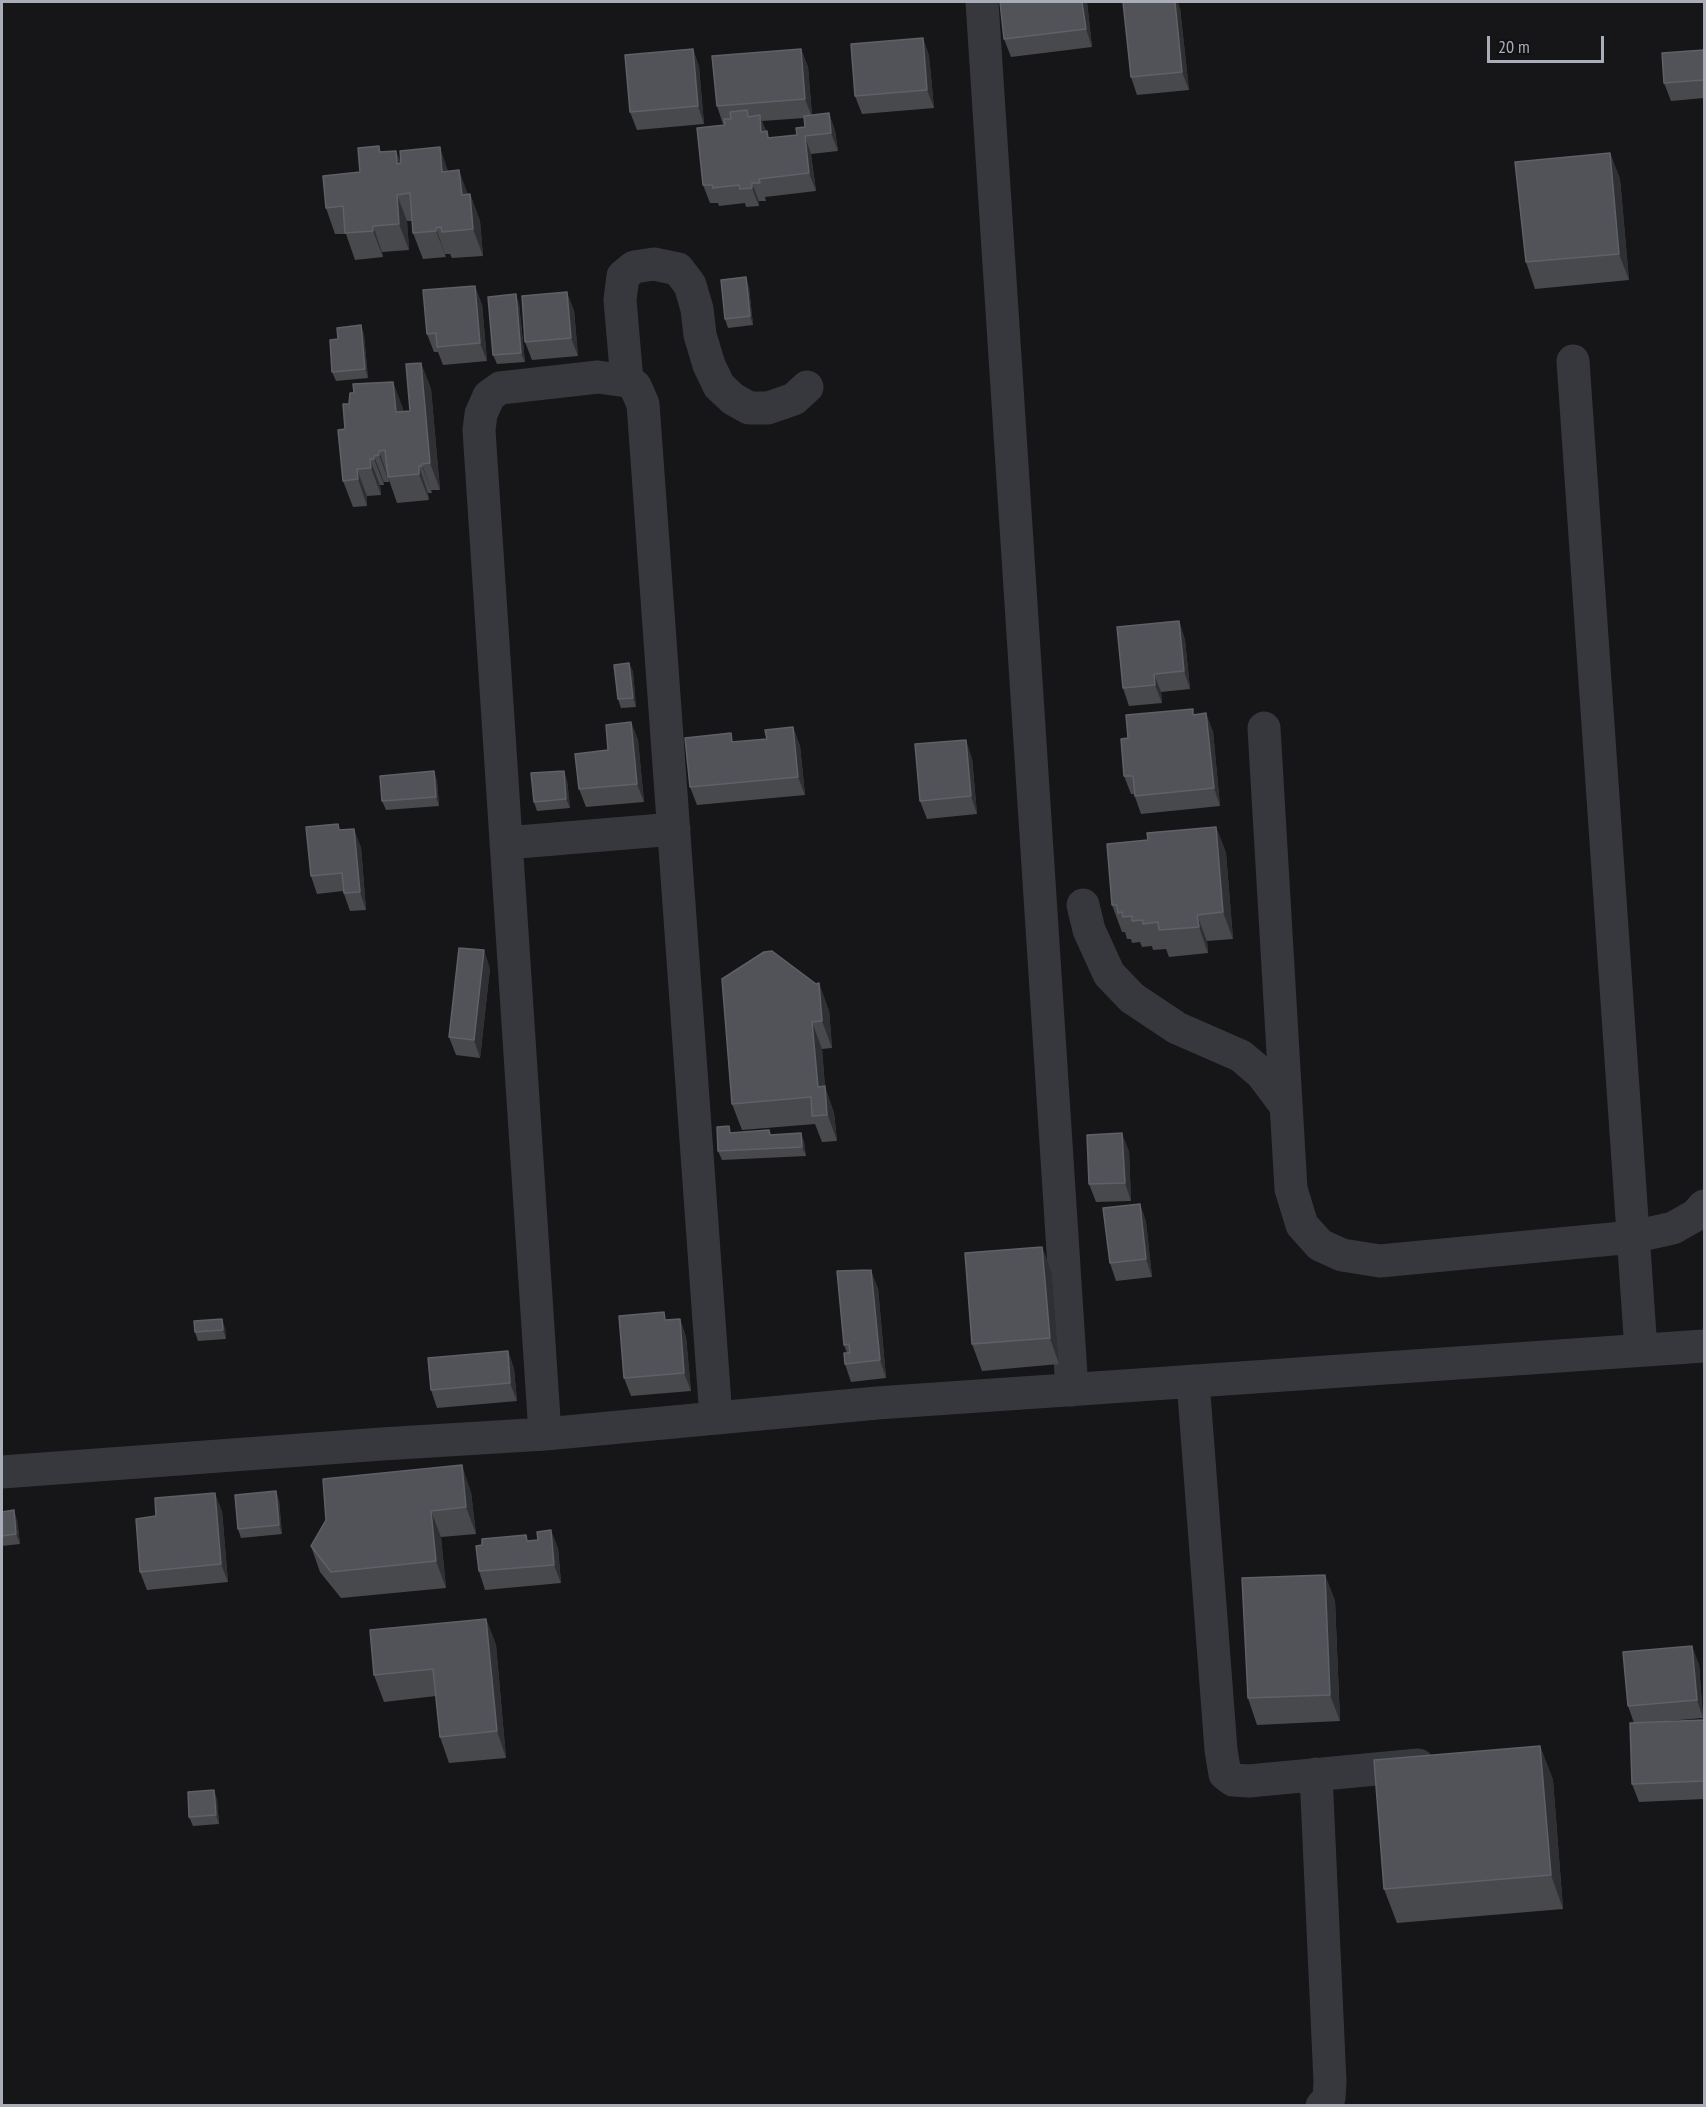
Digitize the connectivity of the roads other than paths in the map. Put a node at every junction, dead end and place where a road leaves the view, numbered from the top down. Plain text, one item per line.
1 (982, 2) edge
2 (1574, 361) dead end
3 (627, 381) junction
4 (807, 387) dead end
5 (1264, 728) dead end
6 (674, 829) junction
7 (506, 843) junction
8 (1083, 905) dead end
9 (1286, 1106) junction
10 (1704, 1206) edge
11 (1633, 1237) junction
12 (1704, 1346) edge
13 (1641, 1350) junction
14 (1193, 1381) junction
15 (1072, 1390) junction
16 (716, 1418) junction
17 (545, 1434) junction
18 (2, 1472) edge
19 (1444, 1762) edge
20 (1316, 1774) junction
21 (1322, 2106) edge

1 - 15 street
2 - 11 street
3 - 4 street
3 - 6 street
3 - 7 street
5 - 9 street
6 - 7 street
6 - 16 street
7 - 17 street
8 - 9 street
9 - 11 street
10 - 11 street
11 - 13 street
12 - 13 street
13 - 14 street
14 - 15 street
14 - 20 street
15 - 16 street
16 - 17 street
17 - 18 street
19 - 20 street
20 - 21 street

